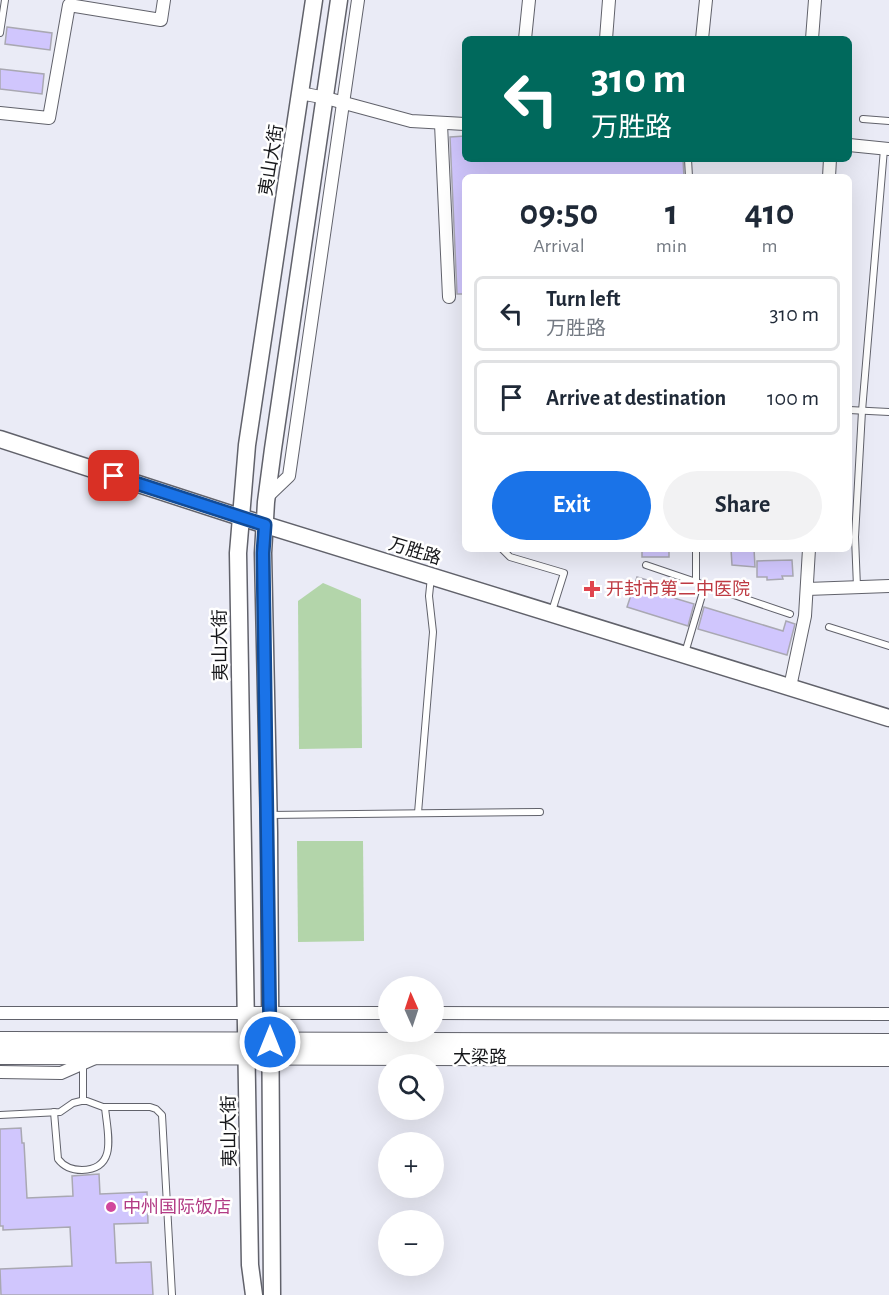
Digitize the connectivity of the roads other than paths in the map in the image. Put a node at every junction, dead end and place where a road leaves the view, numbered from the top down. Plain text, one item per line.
1 (5, 0) edge
2 (164, 0) edge
3 (314, 0) edge
4 (339, 0) edge
5 (358, 0) edge
6 (529, 0) edge
7 (609, 0) edge
8 (706, 0) edge
9 (815, 0) edge
10 (0, 33) edge
11 (525, 36) edge
12 (606, 36) edge
13 (702, 36) edge
14 (812, 36) edge
15 (300, 93) junction
16 (326, 98) junction
17 (343, 102) junction
18 (0, 113) edge
19 (863, 119) dead end
20 (889, 121) edge
21 (441, 124) junction
22 (462, 124) edge
23 (852, 146) edge
24 (887, 149) edge
25 (449, 297) dead end
26 (852, 410) edge
27 (862, 411) junction
28 (889, 412) edge
29 (0, 439) edge
30 (267, 497) junction
31 (240, 517) junction
32 (265, 525) junction
33 (505, 552) edge
34 (696, 552) edge
35 (809, 552) edge
36 (646, 565) dead end
37 (431, 576) junction
38 (696, 582) junction
39 (705, 585) junction
40 (889, 586) edge
41 (857, 587) junction
42 (807, 589) junction
43 (551, 614) junction
44 (790, 614) dead end
45 (829, 627) dead end
46 (889, 646) edge
47 (684, 654) junction
48 (790, 687) junction
49 (889, 718) edge
50 (540, 812) dead end
51 (418, 813) junction
52 (268, 815) junction
53 (0, 1013) edge
54 (246, 1013) junction
55 (270, 1013) junction
56 (378, 1013) edge
57 (444, 1013) edge
58 (889, 1014) edge
59 (0, 1041) edge
60 (889, 1043) edge
61 (247, 1049) junction
62 (270, 1049) junction
63 (0, 1055) edge
64 (101, 1056) junction
65 (889, 1057) edge
66 (83, 1064) junction
67 (0, 1072) edge
68 (83, 1101) junction
69 (105, 1107) junction
70 (54, 1112) junction
71 (0, 1114) edge
72 (172, 1295) edge
73 (254, 1295) edge
74 (272, 1295) edge

1 - 10 lane
2 - 18 street
3 - 15 main road, 夷山大街
4 - 16 main road
5 - 17 street
6 - 11 street
7 - 12 street
8 - 13 street
9 - 14 street
15 - 16 street
15 - 31 main road, 夷山大街
16 - 17 street
16 - 30 main road
17 - 21 street
17 - 30 street
19 - 20 lane
21 - 22 street
21 - 25 street
23 - 24 street
24 - 27 lane
26 - 27 lane
27 - 28 lane
27 - 41 lane
29 - 31 main road, 万胜路
30 - 32 main road
31 - 32 main road, 万胜路
31 - 54 main road, 夷山大街
32 - 37 main road, 万胜路
32 - 52 main road
33 - 43 lane
34 - 38 lane
35 - 42 street
36 - 38 lane
37 - 43 main road, 万胜路
37 - 51 lane
38 - 39 lane
39 - 44 lane
39 - 47 lane
40 - 41 street
41 - 42 street
42 - 48 street
43 - 47 main road, 万胜路
45 - 46 lane
47 - 48 main road, 万胜路
48 - 49 main road, 万胜路
50 - 51 lane
51 - 52 lane
52 - 55 main road
53 - 54 street
54 - 55 street
54 - 61 main road, 夷山大街
55 - 56 street
55 - 62 main road
57 - 58 street
59 - 61 main road, 大梁路
60 - 62 main road, 大梁路
61 - 62 main road, 大梁路
61 - 64 main road, 大梁路
61 - 73 main road, 夷山大街
62 - 65 main road, 大梁路
62 - 74 main road
63 - 64 main road, 大梁路
64 - 66 street
66 - 67 street
66 - 68 lane
68 - 69 lane
68 - 70 lane
69 - 70 lane
69 - 72 lane
70 - 71 lane

